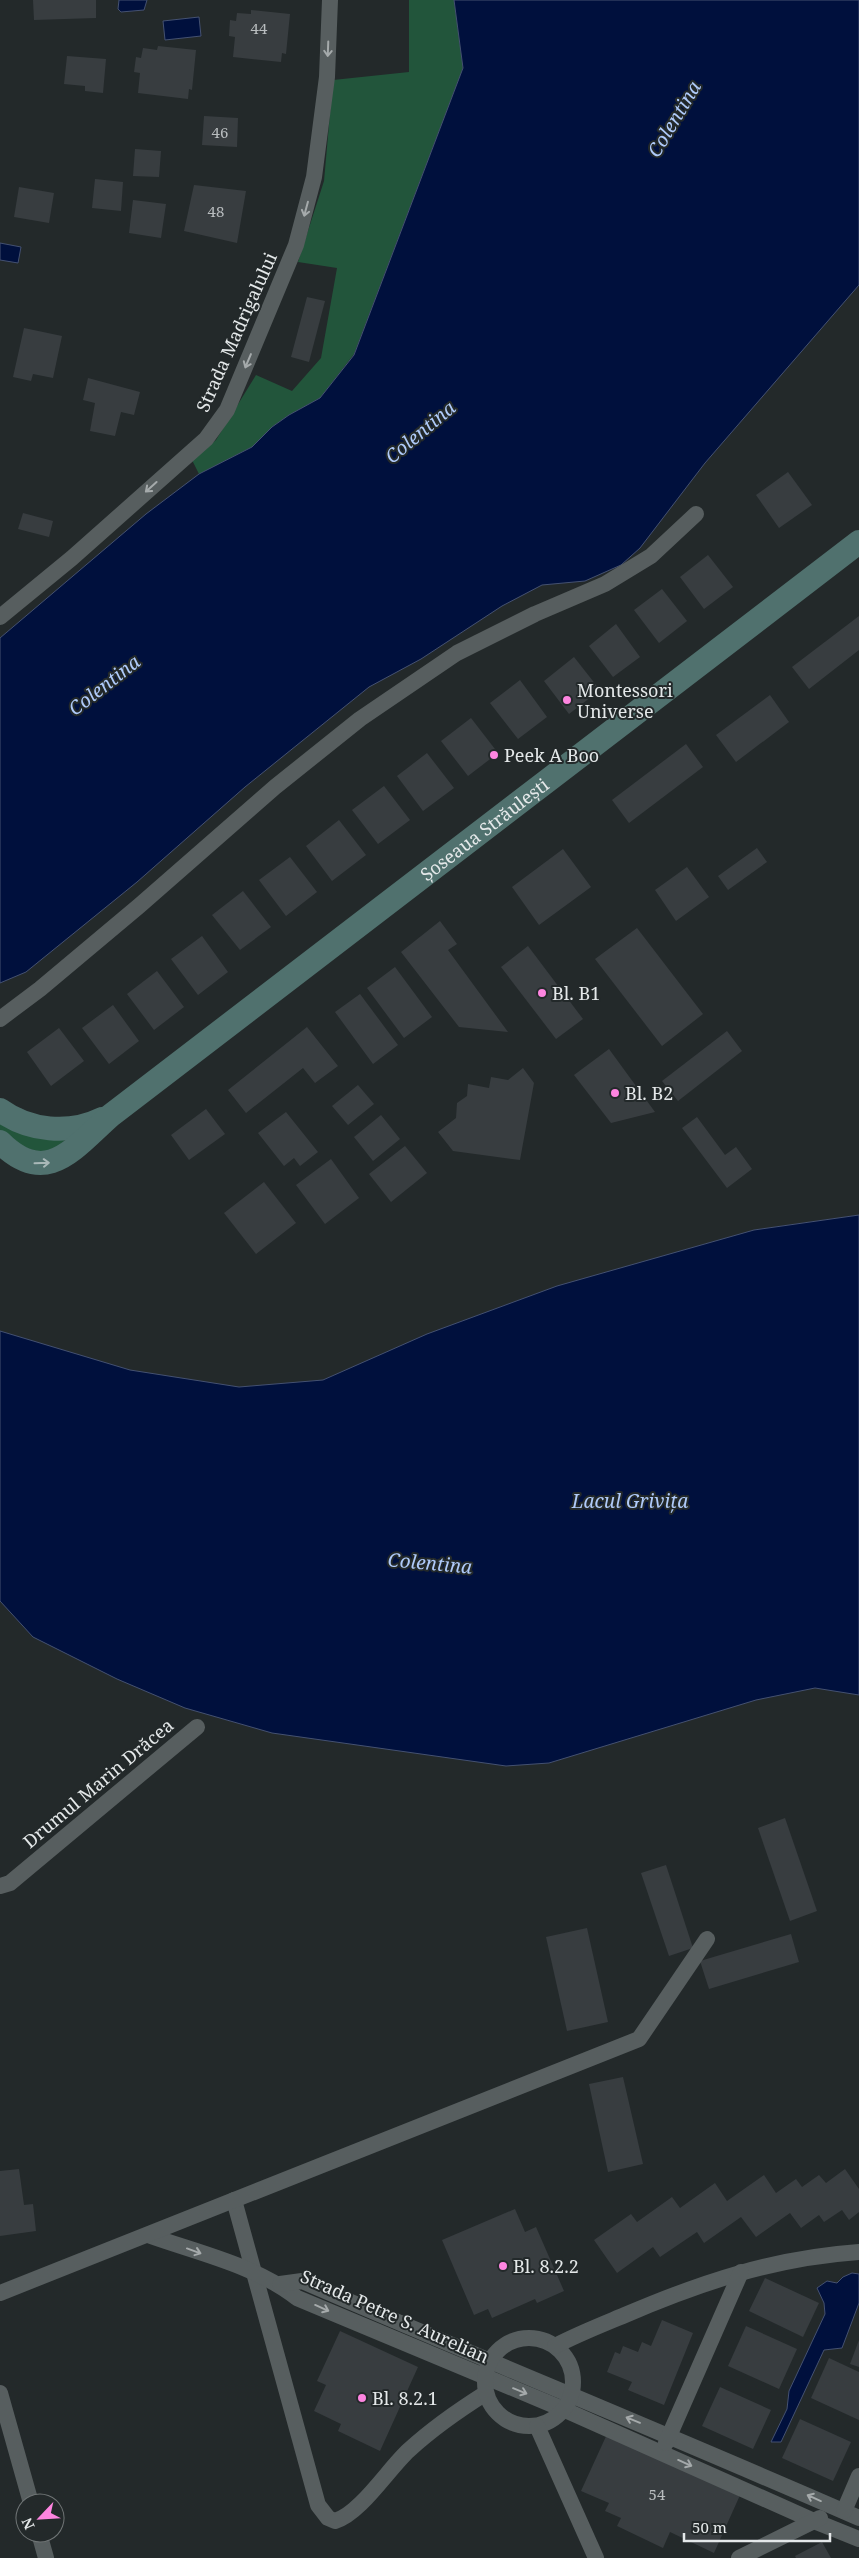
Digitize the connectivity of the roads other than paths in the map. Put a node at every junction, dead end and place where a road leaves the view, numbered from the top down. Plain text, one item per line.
1 (330, 0) edge
2 (696, 514) dead end
3 (859, 542) edge
4 (0, 617) edge
5 (0, 1019) edge
6 (0, 1110) edge
7 (110, 1116) junction
8 (0, 1142) edge
9 (197, 1727) dead end
10 (0, 1886) edge
11 (707, 1939) dead end
12 (234, 2200) junction
13 (148, 2235) junction
14 (859, 2252) edge
15 (741, 2272) junction
16 (255, 2273) junction
17 (0, 2293) edge
18 (555, 2346) junction
19 (487, 2377) junction
20 (0, 2393) edge
21 (569, 2402) junction
22 (537, 2426) junction
23 (670, 2435) junction
24 (663, 2452) junction
25 (859, 2476) edge
26 (28, 2493) edge
27 (841, 2510) junction
28 (859, 2518) edge
29 (814, 2521) junction
30 (859, 2539) edge
31 (42, 2543) edge
32 (46, 2558) edge
33 (596, 2558) edge
34 (739, 2558) edge

1 -> 4 street, Strada Madrigalului
2 - 5 street
3 - 7 street, Șoseaua Străulești
6 - 7 street
8 -> 7 street
9 - 10 street, Drumul Marin Drăcea
11 - 12 street
12 - 13 street
12 - 16 street, Strada Petre S. Aurelian
13 -> 16 street
13 - 17 street
14 - 15 street
15 - 18 street
15 - 23 street
16 - 19 street, Strada Petre S. Aurelian
16 - 19 street, Strada Petre S. Aurelian
18 - 19 street
18 - 21 street
19 - 21 street, Strada Petre S. Aurelian
19 - 22 street
20 - 26 street
21 - 22 street
23 -> 21 street, Strada Petre S. Aurelian
21 - 24 street, Strada Petre S. Aurelian
22 - 33 street
23 - 24 street
27 -> 23 street, Strada Petre S. Aurelian
24 -> 29 street, Strada Petre S. Aurelian
25 - 27 street
27 - 28 street, Strada Petre S. Aurelian
27 - 29 street
29 - 30 street, Strada Petre S. Aurelian
29 - 34 street
31 - 32 street

